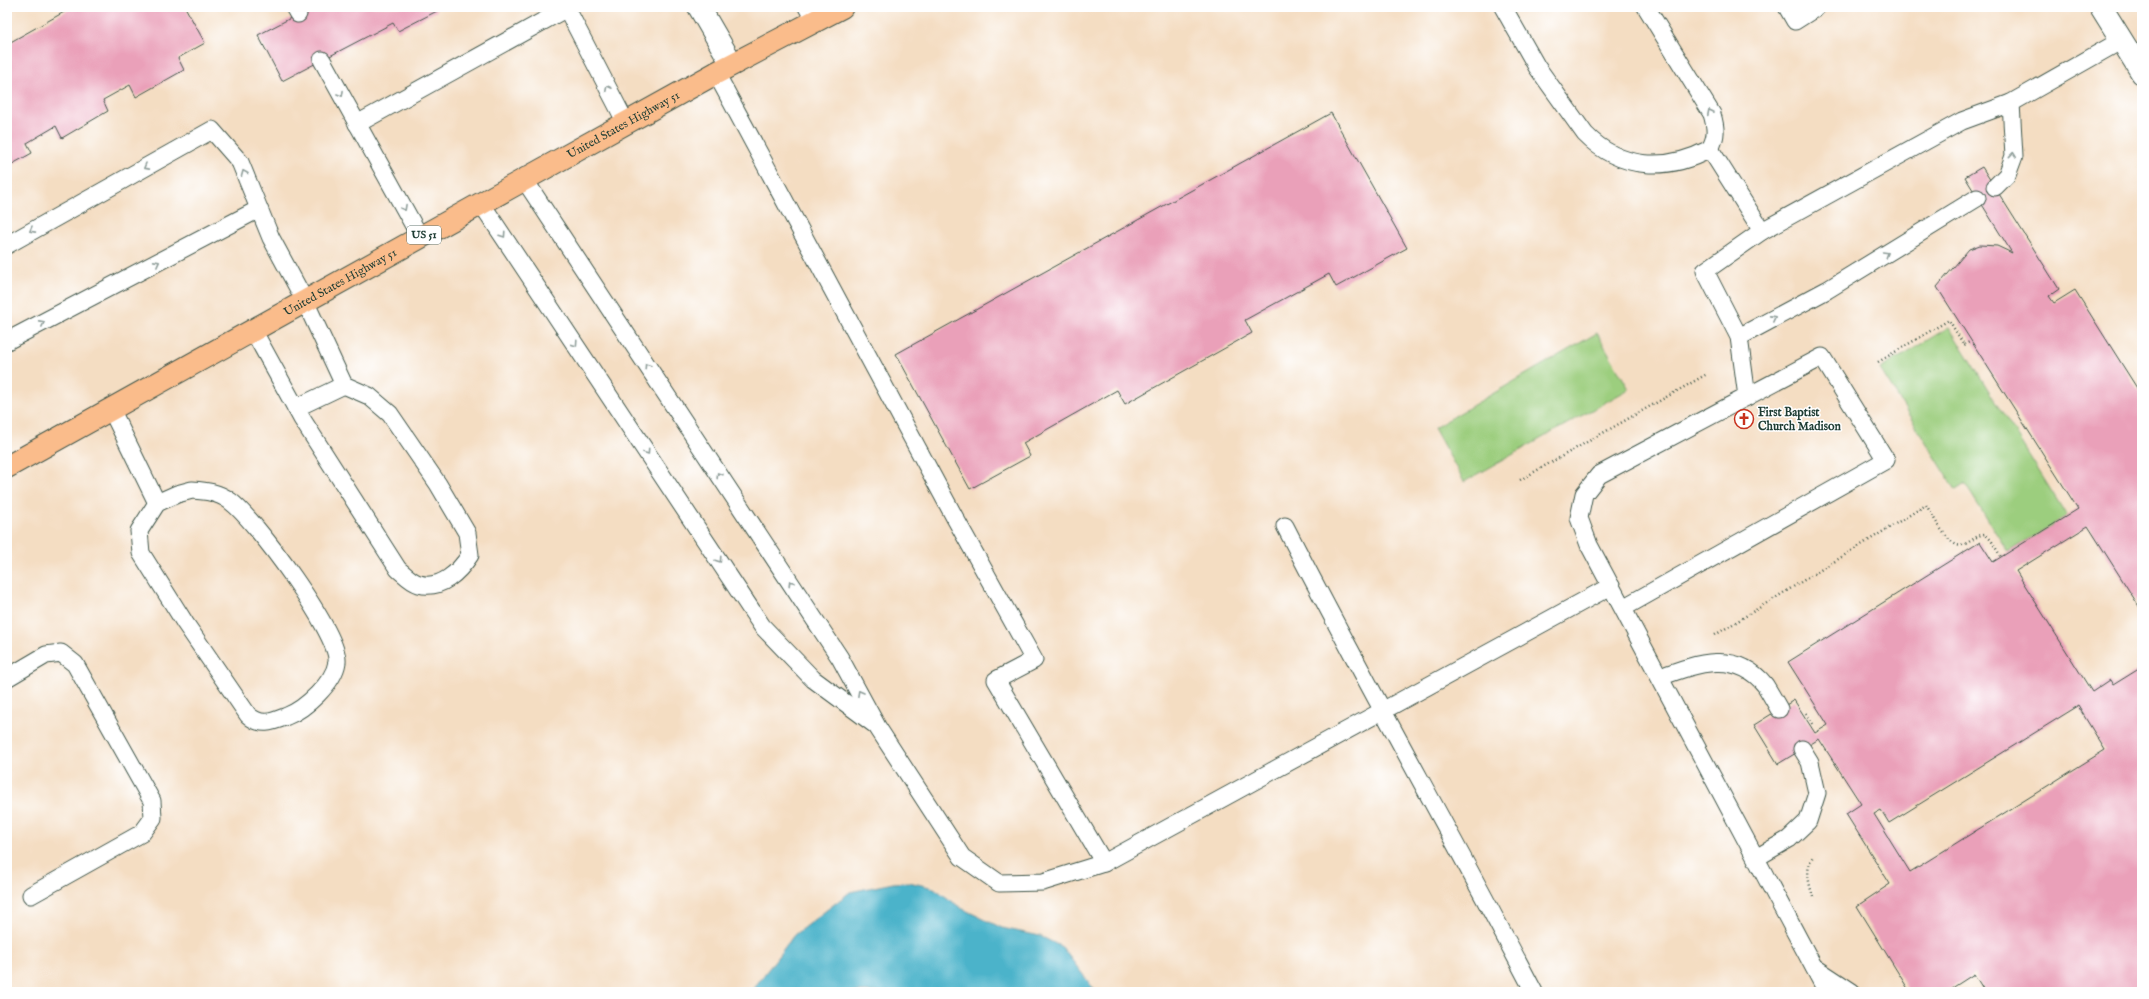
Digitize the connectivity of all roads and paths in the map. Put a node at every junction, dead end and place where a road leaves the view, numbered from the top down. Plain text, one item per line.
1 (566, 7) edge
2 (699, 7) edge
3 (842, 7) edge
4 (1503, 7) edge
5 (1646, 7) edge
6 (1817, 7) edge
7 (2101, 7) edge
8 (811, 14) edge
9 (1791, 14) edge
10 (2122, 40) junction
11 (322, 60) dead end
12 (724, 68) junction
13 (2142, 73) edge
14 (2011, 103) junction
15 (626, 122) junction
16 (358, 124) junction
17 (1710, 149) junction
18 (524, 179) junction
19 (1995, 187) dead end
20 (1977, 198) dead end
21 (481, 203) junction
22 (259, 209) junction
23 (1762, 231) junction
24 (420, 237) junction
25 (7, 245) edge
26 (305, 301) junction
27 (253, 330) junction
28 (1739, 337) junction
29 (7, 341) edge
30 (1971, 341) dead end
31 (1878, 362) dead end
32 (1707, 374) dead end
33 (344, 385) junction
34 (1747, 397) junction
35 (296, 408) junction
36 (111, 409) junction
37 (7, 467) edge
38 (1520, 480) dead end
39 (156, 503) junction
40 (1285, 526) dead end
41 (2001, 557) dead end
42 (1611, 586) junction
43 (1623, 608) junction
44 (1709, 638) dead end
45 (1660, 677) junction
46 (7, 678) edge
47 (1779, 710) dead end
48 (1382, 712) junction
49 (878, 728) junction
50 (1802, 749) dead end
51 (1756, 858) junction
52 (1104, 863) junction
53 (30, 895) dead end
54 (1813, 966) junction
55 (1534, 992) edge
56 (1827, 992) edge
57 (1852, 992) edge

15 -> 1 lane
1 - 16 lane
2 - 12 street
3 - 8 main road, United States Highway 51 / US 51
4 - 17 lane
17 -> 5 lane
6 - 9 lane
7 - 10 street
8 - 12 main road, United States Highway 51 / US 51
10 - 13 street
10 - 14 lane
11 -> 16 lane
12 - 15 main road, United States Highway 51 / US 51
12 - 52 lane
19 -> 14 lane
14 - 23 lane
15 - 18 main road, United States Highway 51 / US 51
16 -> 24 lane
17 - 23 lane
18 - 21 main road, United States Highway 51 / US 51
49 -> 18 lane
28 -> 20 lane
21 - 24 main road, United States Highway 51 / US 51
21 -> 49 lane
22 -> 25 lane
22 - 26 lane
29 -> 22 lane
23 - 28 lane
24 - 26 main road, United States Highway 51 / US 51
26 - 27 main road, United States Highway 51 / US 51
26 - 33 lane
27 - 35 lane
27 - 36 main road, United States Highway 51 / US 51
28 - 34 lane
30 - 31 path
32 - 38 path
33 - 35 lane
33 - 35 lane
34 - 42 lane
34 - 43 lane
36 - 37 main road, United States Highway 51 / US 51
36 - 39 lane
39 - 39 lane
40 - 48 lane
41 - 44 path
42 - 43 lane
42 - 48 lane
43 - 45 lane
45 - 47 lane
45 - 51 lane
46 - 53 lane
48 - 52 lane
48 - 55 lane
49 - 52 lane
50 - 51 lane
51 - 54 lane
54 - 56 lane
54 - 57 lane

